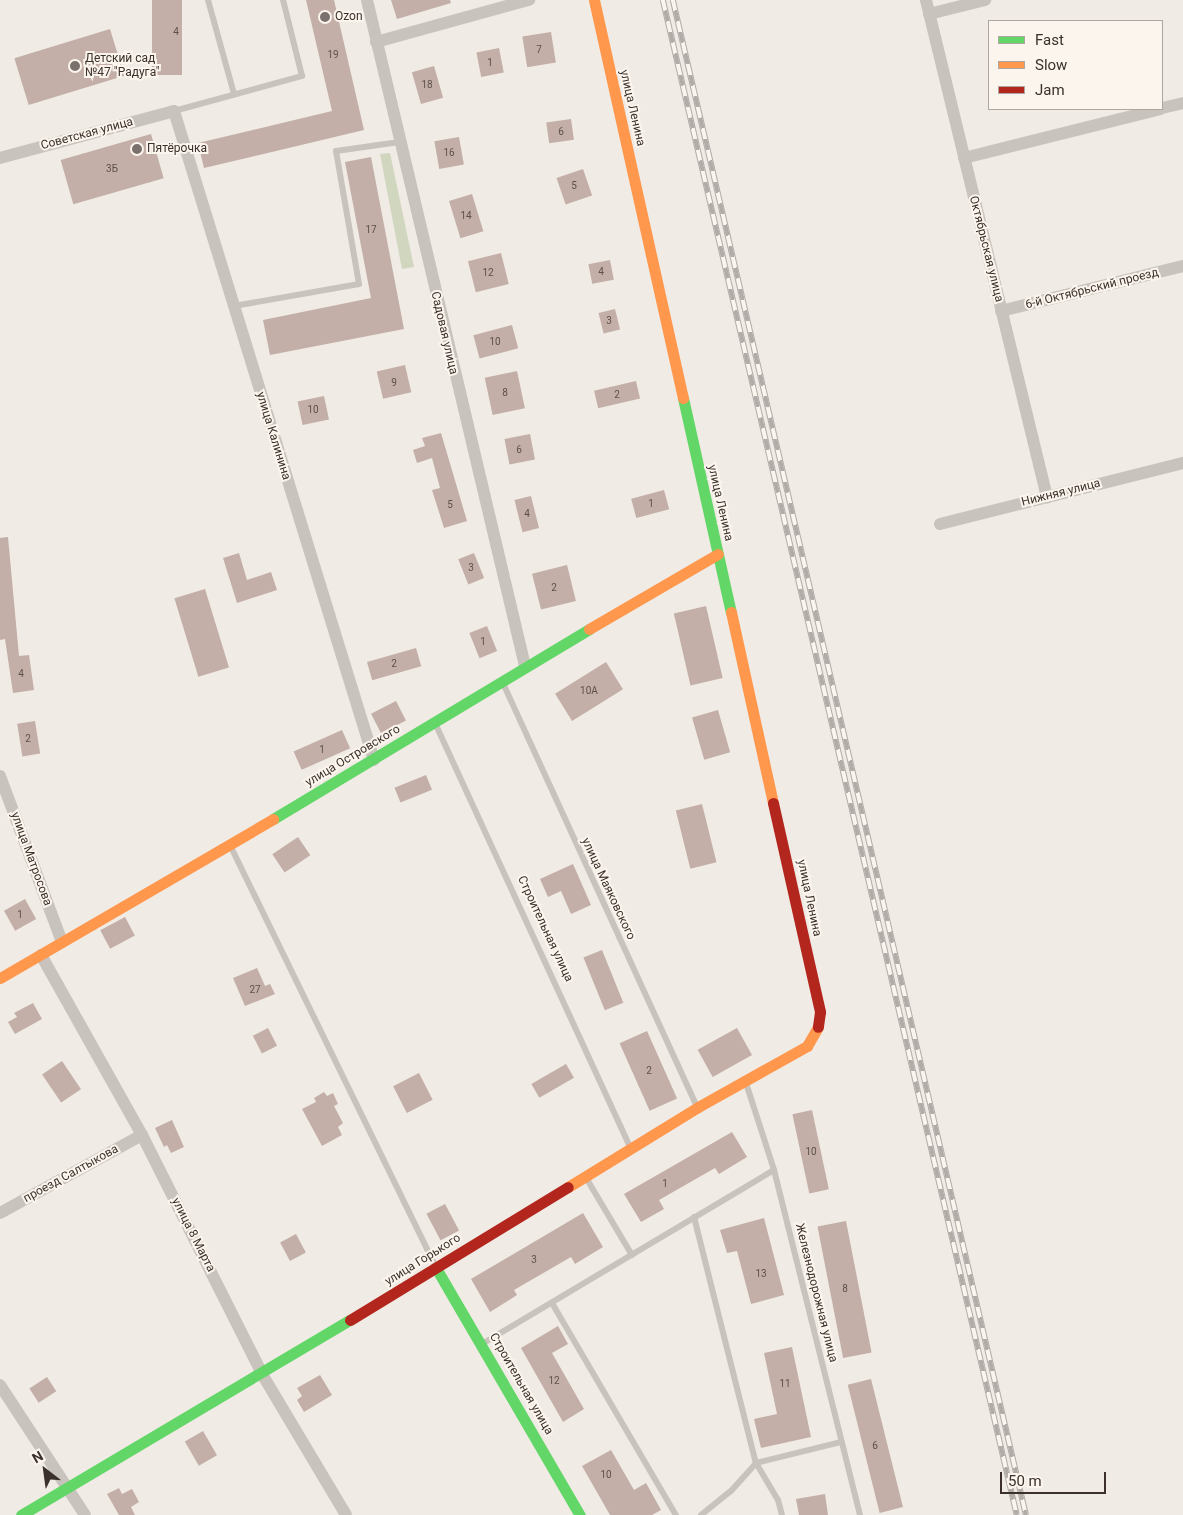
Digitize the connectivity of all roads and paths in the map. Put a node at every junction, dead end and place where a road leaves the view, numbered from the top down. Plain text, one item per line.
1 (208, 0) edge
2 (283, 0) edge
3 (367, 0) edge
4 (529, 0) edge
5 (594, 0) edge
6 (926, 0) edge
7 (985, 0) edge
8 (929, 14) junction
9 (376, 42) junction
10 (234, 94) junction
11 (1183, 103) edge
12 (1163, 108) edge
13 (1153, 110) edge
14 (174, 111) junction
15 (399, 142) junction
16 (0, 158) edge
17 (964, 158) junction
18 (1183, 266) edge
19 (234, 306) junction
20 (1001, 311) junction
21 (1183, 463) edge
22 (1047, 497) junction
23 (940, 524) dead end
24 (718, 554) junction
25 (525, 666) junction
26 (502, 680) junction
27 (435, 722) junction
28 (374, 760) junction
29 (0, 776) edge
30 (230, 844) junction
31 (62, 942) junction
32 (41, 954) junction
33 (0, 978) edge
34 (820, 1012) joint
35 (744, 1079) junction
36 (698, 1107) junction
37 (142, 1135) junction
38 (630, 1148) junction
39 (774, 1170) junction
40 (584, 1175) junction
41 (0, 1213) edge
42 (694, 1217) junction
43 (632, 1255) junction
44 (436, 1268) junction
45 (552, 1303) junction
46 (482, 1344) junction
47 (262, 1374) junction
48 (0, 1385) edge
49 (841, 1442) junction
50 (756, 1463) junction
51 (68, 1486) junction
52 (20, 1515) edge
53 (85, 1515) edge
54 (346, 1515) edge
55 (580, 1515) edge
56 (676, 1515) edge
57 (701, 1515) edge
58 (782, 1515) edge
59 (860, 1515) edge

1 - 10 lane
2 - 10 lane
3 - 9 street, Садовая улица
4 - 9 street
5 - 24 street, улица Ленина
6 - 8 street, Октябрьская улица
7 - 8 street
8 - 17 street, Октябрьская улица
9 - 15 street, Садовая улица
10 - 14 lane
11 - 12 street
13 - 17 street
14 - 16 street, Советская улица
14 - 19 street, улица Калинина
15 - 19 lane
15 - 25 street, Садовая улица
17 - 20 street, Октябрьская улица
18 - 20 street, 6-й Октябрьский проезд
19 - 28 street, улица Калинина
20 - 22 street, Октябрьская улица
21 - 22 street, Нижняя улица
22 - 23 street, Нижняя улица
24 - 25 street, улица Островского
24 - 34 street, улица Ленина
25 - 26 street, улица Островского
26 - 27 street, улица Островского
26 - 36 lane, улица Маяковского
27 - 28 street, улица Островского
27 - 38 lane, Строительная улица
28 - 30 street, улица Островского
29 - 31 street, улица Матросова
30 - 31 street, улица Островского
30 - 44 lane
31 - 32 street, улица Островского
32 - 33 street, улица Островского
32 - 37 street, улица 8 Марта
34 - 35 street, улица Горького
35 - 36 street, улица Горького
35 - 39 lane, Железнодорожная улица
36 - 38 street, улица Горького
37 - 41 street, проезд Салтыкова
37 - 47 street, улица 8 Марта
38 - 40 street, улица Горького
39 - 42 lane
39 - 49 lane, Железнодорожная улица
40 - 43 lane
40 - 44 street, улица Горького
42 - 43 lane
42 - 50 lane
43 - 45 lane
44 - 46 street, Строительная улица
44 - 47 street, улица Горького
45 - 46 lane
45 - 56 lane
46 - 55 street, Строительная улица
47 - 51 street, улица Горького
47 - 54 street, улица 8 Марта
48 - 51 street
49 - 50 lane
49 - 59 lane, Железнодорожная улица
50 - 57 lane
50 - 58 lane
51 - 52 street, улица Горького
51 - 53 street

